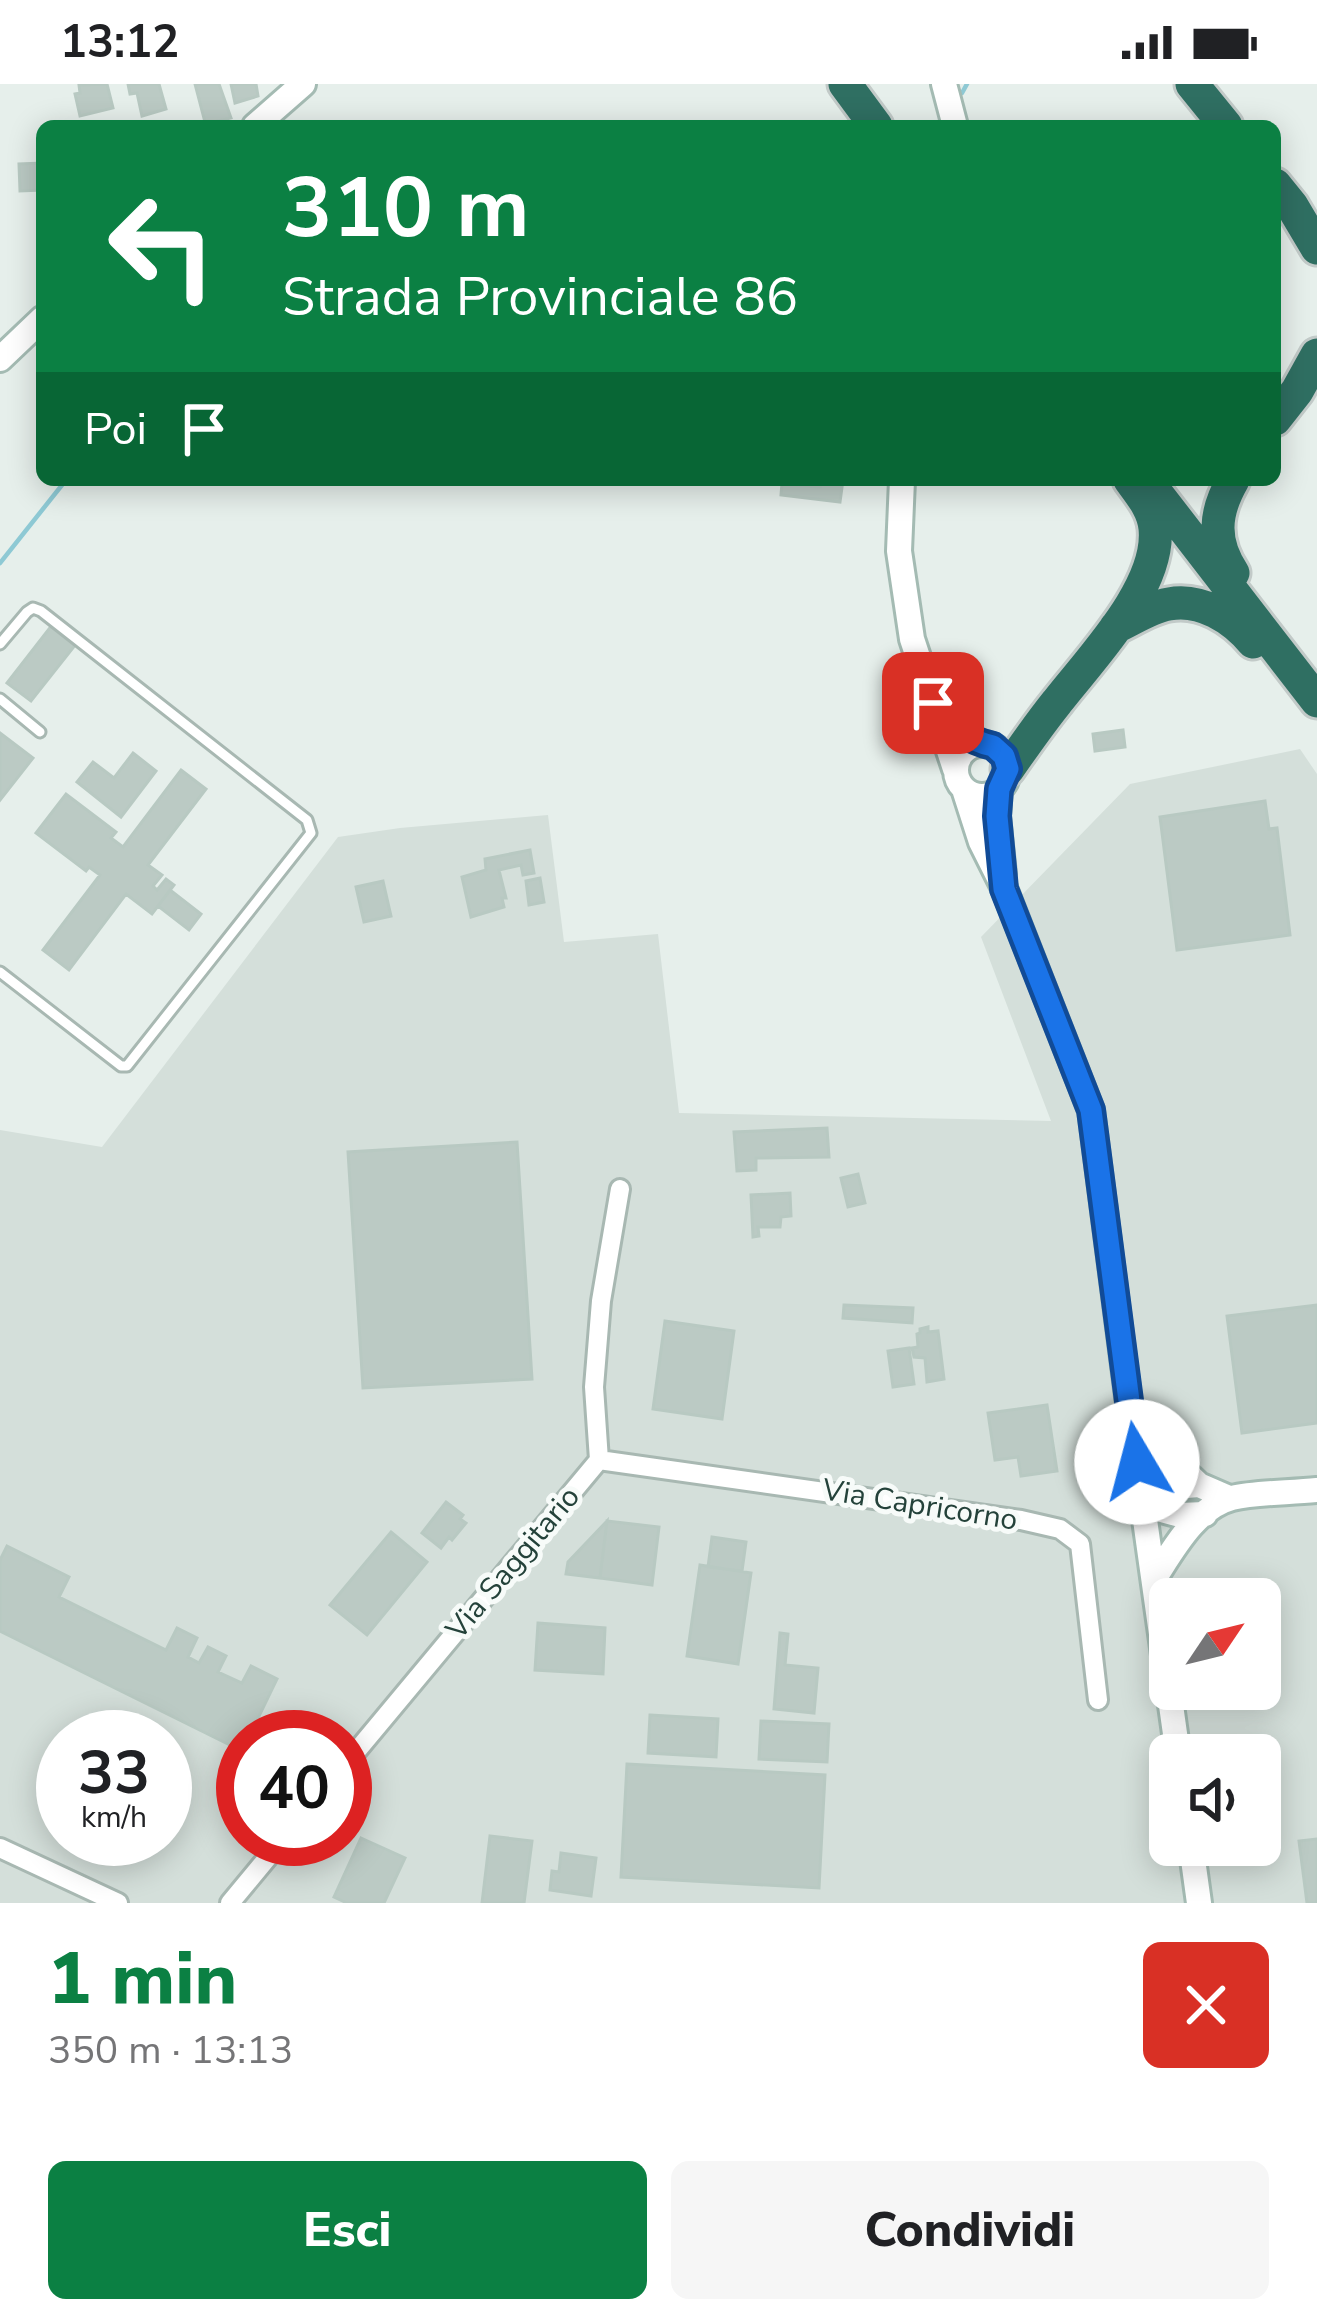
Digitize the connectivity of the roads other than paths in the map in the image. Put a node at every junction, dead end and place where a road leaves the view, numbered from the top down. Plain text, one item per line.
1 (303, 84) edge
2 (844, 84) edge
3 (944, 84) edge
4 (1192, 84) edge
5 (262, 120) edge
6 (871, 120) edge
7 (953, 120) edge
8 (1221, 120) edge
9 (1281, 192) edge
10 (1317, 248) edge
11 (36, 325) edge
12 (1317, 355) edge
13 (0, 359) edge
14 (1281, 411) edge
15 (902, 486) edge
16 (1135, 486) edge
17 (1152, 486) edge
18 (1230, 486) edge
19 (1116, 626) junction
20 (0, 644) edge
21 (1317, 686) edge
22 (0, 699) edge
23 (1317, 701) edge
24 (933, 703) junction
25 (1317, 712) edge
26 (40, 732) dead end
27 (994, 762) junction
28 (960, 779) junction
29 (1004, 889) junction
30 (0, 971) edge
31 (620, 1189) dead end
32 (1131, 1420) junction
33 (598, 1460) junction
34 (1199, 1486) junction
35 (1317, 1490) edge
36 (1229, 1498) junction
37 (1143, 1505) junction
38 (1205, 1514) junction
39 (1154, 1578) edge
40 (1155, 1578) edge
41 (1098, 1700) dead end
42 (372, 1732) edge
43 (0, 1848) edge
44 (261, 1866) edge
45 (1194, 1866) edge
46 (118, 1903) edge
47 (230, 1903) edge
48 (1199, 1903) edge

1 - 5 street
2 - 6 highway
3 - 7 street
4 - 8 highway
9 - 10 highway
11 - 13 street
12 - 14 highway
15 - 24 street
16 - 19 highway
17 - 23 highway
18 - 21 highway
19 - 25 highway
19 - 27 highway
20 - 30 lane
22 - 26 lane
24 - 27 street
24 - 28 street
27 - 28 street
27 - 28 street
27 - 29 street
28 - 29 street
29 - 32 street
31 - 33 street, Via Saggitario
32 - 34 street
32 - 37 street
33 - 41 street, Via Capricorno
33 - 42 street, Via Saggitario
34 - 36 street
34 - 37 street
35 - 36 street
36 - 38 street
37 - 38 street
37 - 39 street
38 - 40 street
43 - 46 street
44 - 47 street
45 - 48 street

